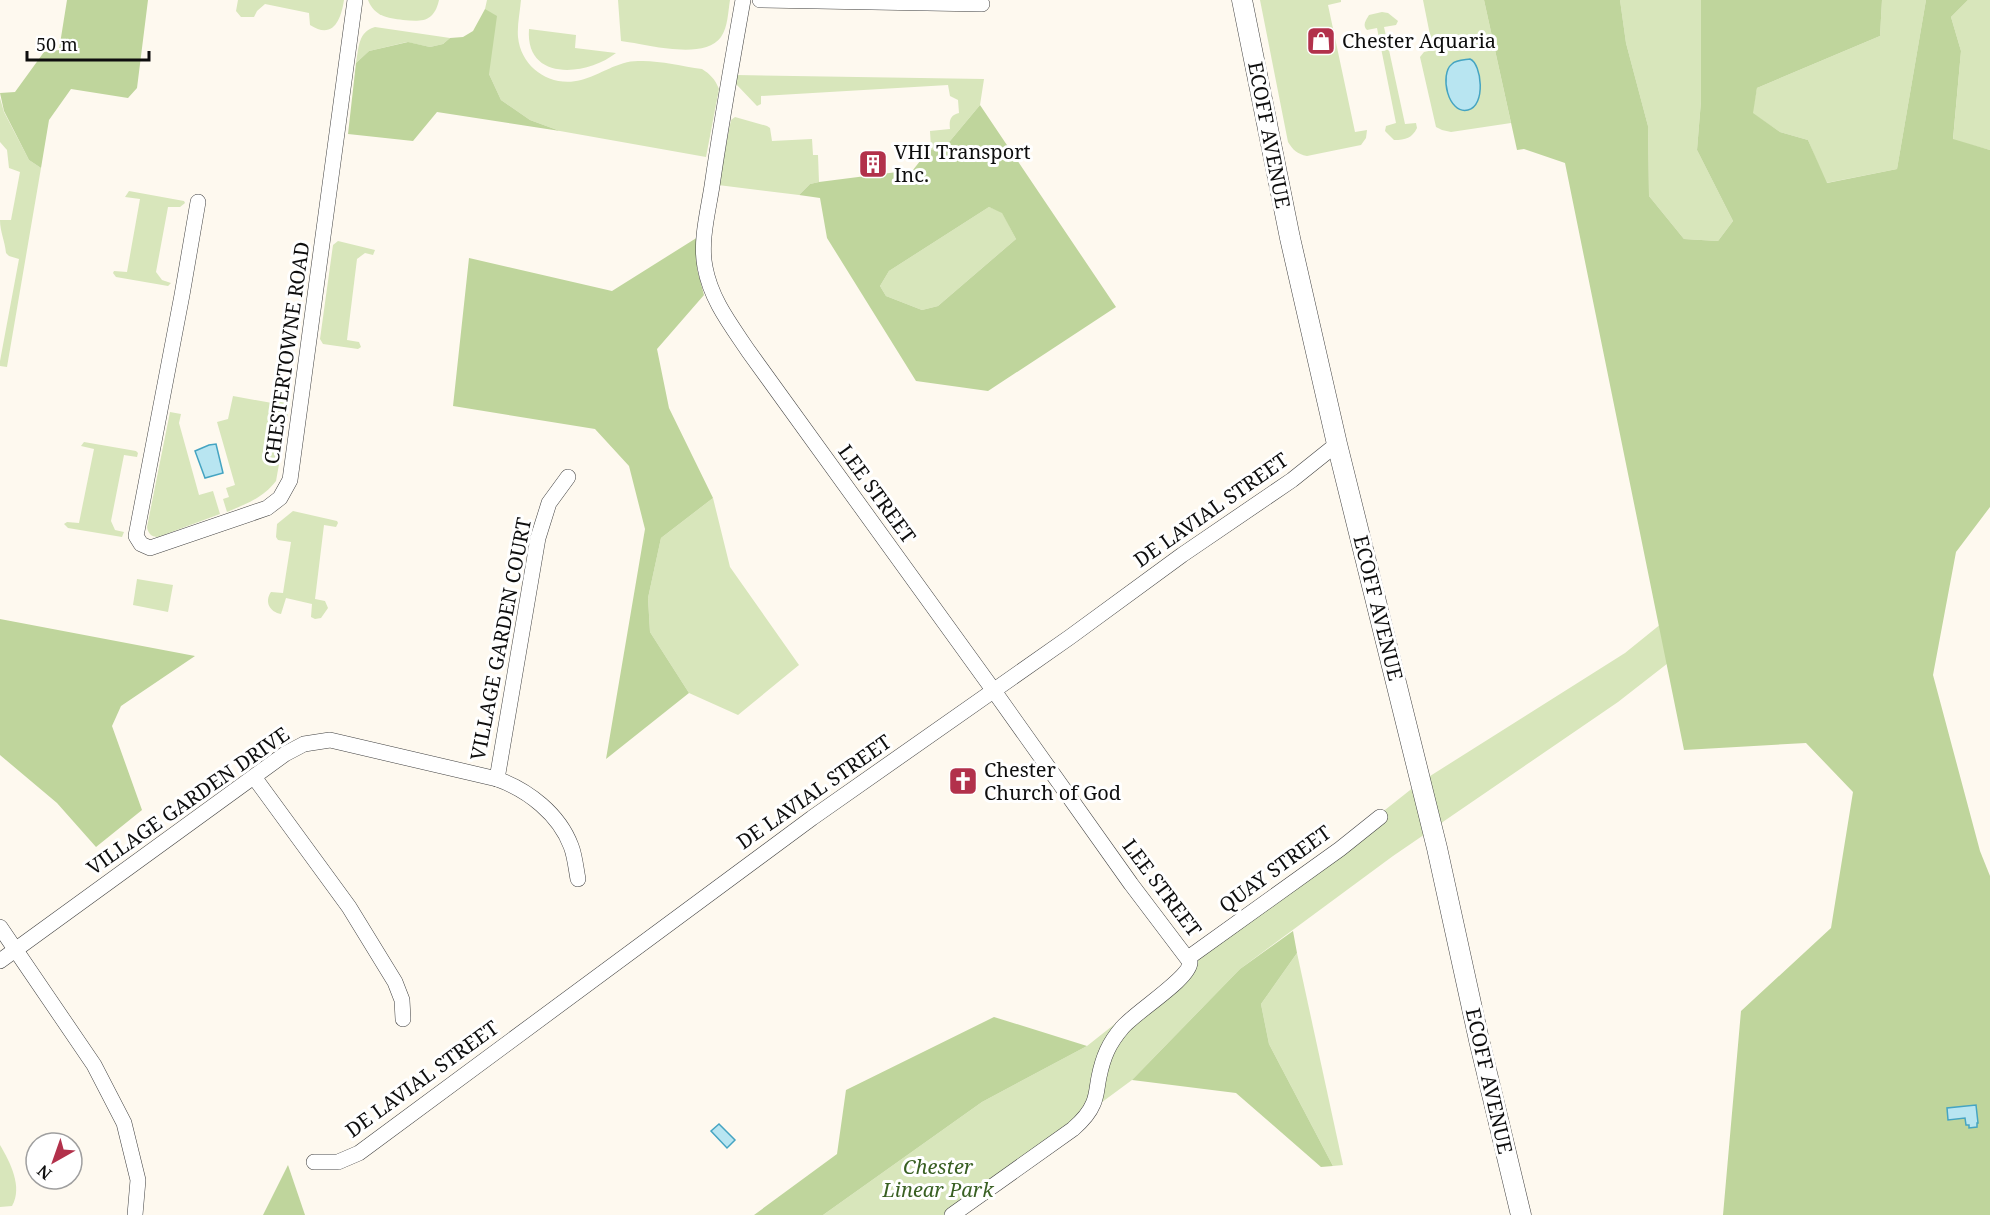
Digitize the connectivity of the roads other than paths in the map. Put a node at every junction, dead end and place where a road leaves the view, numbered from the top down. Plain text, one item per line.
1 (355, 0) edge
2 (743, 0) edge
3 (760, 0) edge
4 (1242, 0) edge
5 (982, 4) dead end
6 (198, 202) dead end
7 (1337, 444) junction
8 (568, 477) dead end
9 (994, 691) junction
10 (254, 777) junction
11 (497, 779) junction
12 (1380, 817) dead end
13 (578, 879) dead end
14 (0, 927) edge
15 (16, 949) junction
16 (1188, 958) junction
17 (0, 961) edge
18 (403, 1019) dead end
19 (314, 1162) dead end
20 (135, 1215) edge
21 (952, 1215) edge
22 (1521, 1215) edge

1 - 6 street, CHESTERTOWNE ROAD
2 - 9 street, LEE STREET
3 - 5 street
4 - 7 street, ECOFF AVENUE
7 - 9 street, DE LAVIAL STREET
7 - 22 street, ECOFF AVENUE
8 - 11 street, VILLAGE GARDEN COURT
9 - 16 street, LEE STREET
9 - 19 street, DE LAVIAL STREET
10 - 11 street, VILLAGE GARDEN DRIVE
10 - 15 street, VILLAGE GARDEN DRIVE
10 - 18 street
11 - 13 street, VILLAGE GARDEN DRIVE
12 - 16 street, QUAY STREET
14 - 15 street
15 - 17 street, VILLAGE GARDEN DRIVE
15 - 20 street
16 - 21 street, QUAY STREET

